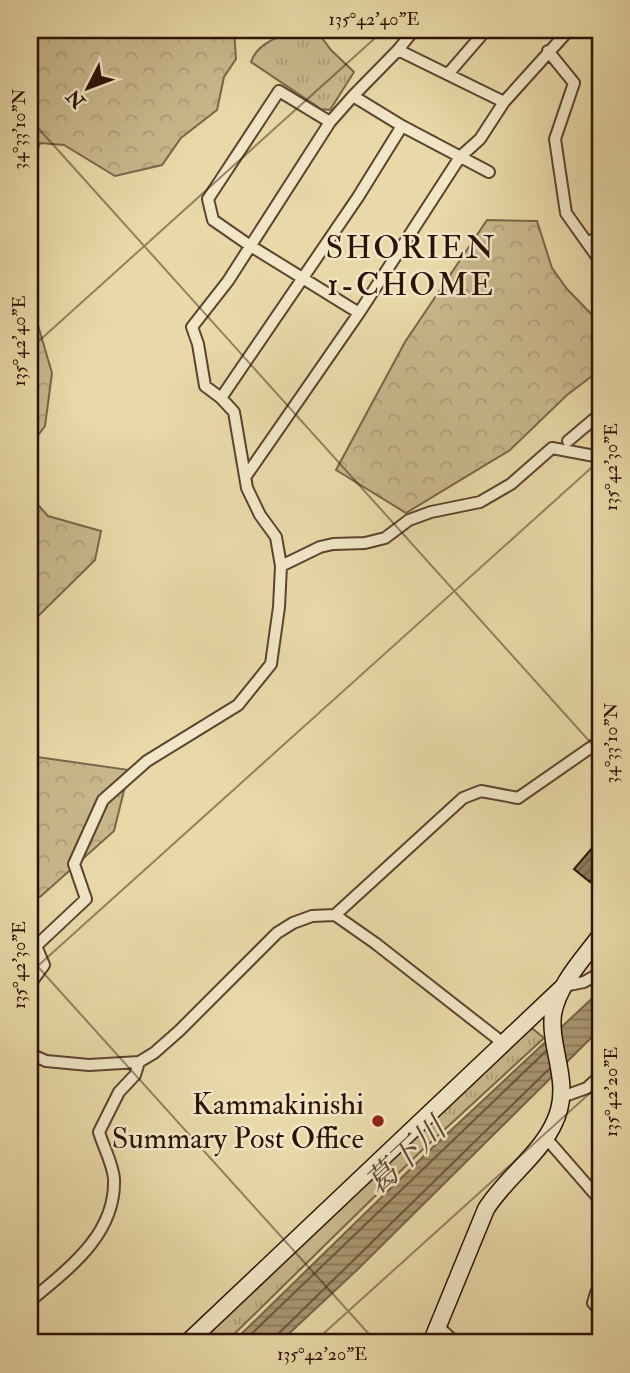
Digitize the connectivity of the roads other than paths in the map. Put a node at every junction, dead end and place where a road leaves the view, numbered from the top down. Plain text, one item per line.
1 (414, 30) edge
2 (486, 30) edge
3 (569, 30) edge
4 (398, 50) junction
5 (548, 51) junction
6 (448, 74) junction
7 (353, 96) junction
8 (504, 102) junction
9 (330, 122) junction
10 (402, 126) junction
11 (460, 157) junction
12 (489, 172) dead end
13 (600, 236) edge
14 (587, 243) junction
15 (249, 245) junction
16 (600, 261) edge
17 (304, 279) junction
18 (359, 313) junction
19 (221, 398) junction
20 (600, 414) edge
21 (568, 441) dead end
22 (600, 457) edge
23 (246, 476) junction
24 (281, 566) junction
25 (600, 741) edge
26 (335, 915) junction
27 (600, 936) edge
28 (600, 973) edge
29 (30, 984) edge
30 (564, 986) junction
31 (503, 1043) junction
32 (30, 1054) edge
33 (139, 1062) junction
34 (600, 1076) edge
35 (562, 1097) junction
36 (546, 1138) junction
37 (600, 1200) edge
38 (600, 1289) edge
39 (30, 1301) edge
40 (600, 1311) edge
41 (434, 1336) edge
42 (187, 1343) edge
43 (453, 1343) edge

1 - 4 street
2 - 6 street
3 - 5 street
4 - 6 street
4 - 7 street
5 - 8 street
5 - 14 street
6 - 8 street
7 - 9 street
7 - 10 street
8 - 11 street
9 - 15 street
9 - 15 street
10 - 11 street
10 - 17 street
11 - 12 street
11 - 18 street
13 - 14 street
14 - 16 street
15 - 17 street
15 - 19 street
17 - 18 street
17 - 19 street
18 - 23 street
19 - 23 street
20 - 21 street
22 - 24 street
23 - 24 street
24 - 29 street
25 - 26 street
26 - 31 street
26 - 33 street
27 - 30 main road
28 - 30 street
30 - 31 main road
30 - 35 main road
31 - 42 main road
32 - 33 street
33 - 39 street
34 - 35 street
35 - 36 main road
36 - 37 street
36 - 41 main road
38 - 40 street
41 - 43 street

